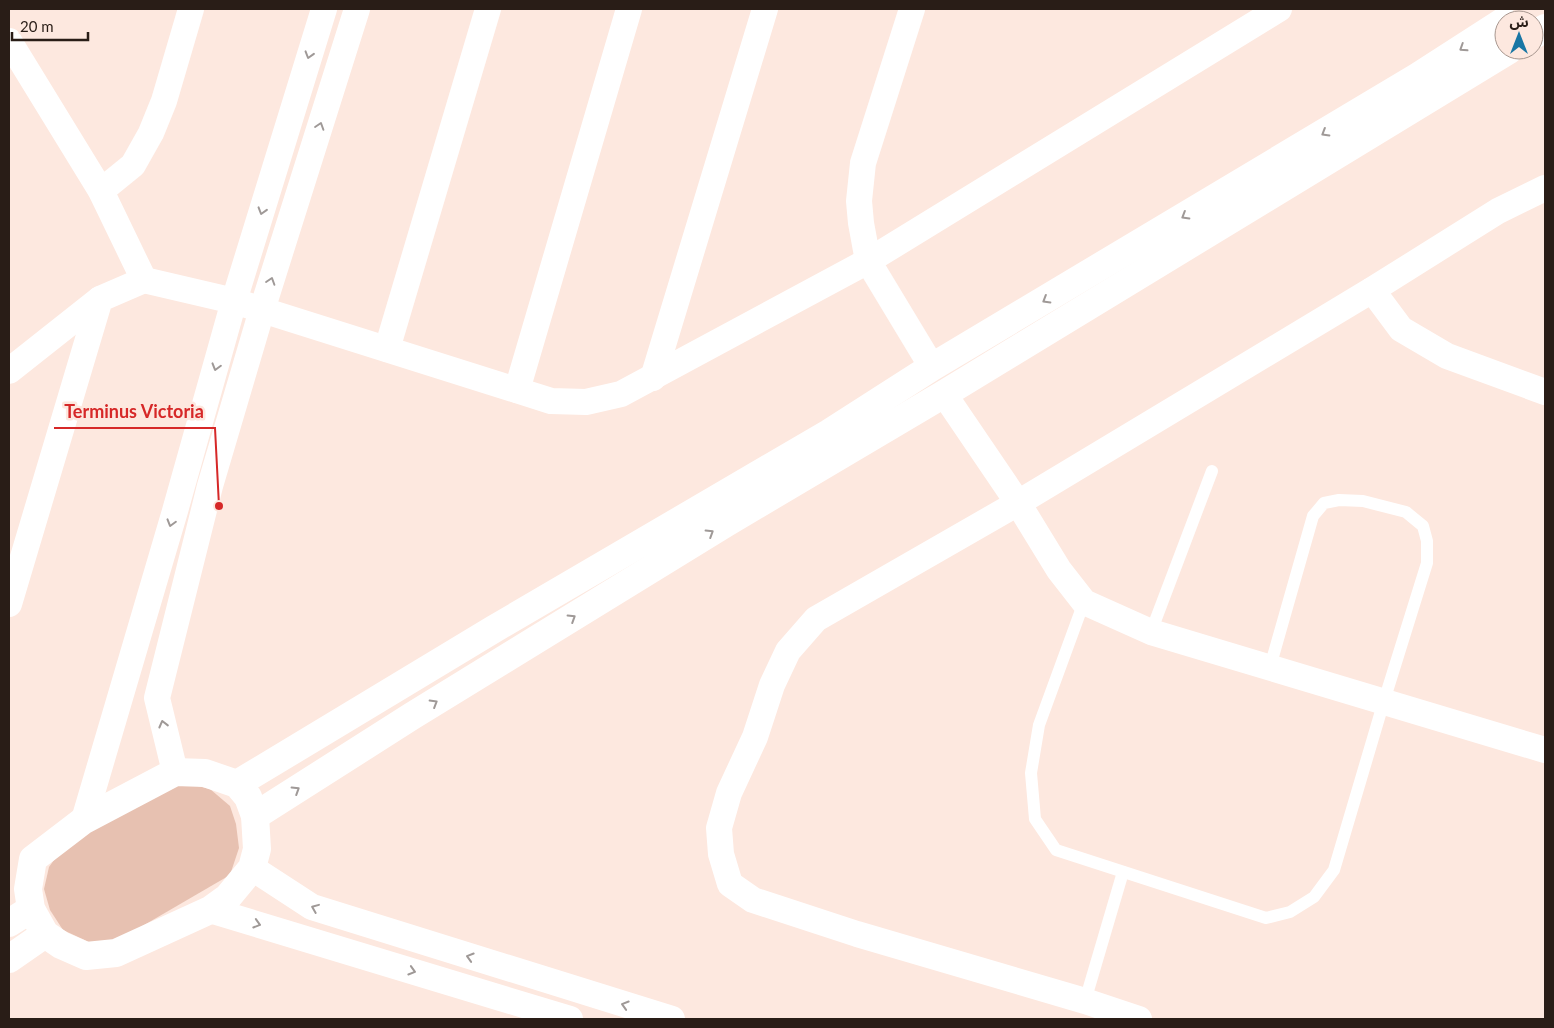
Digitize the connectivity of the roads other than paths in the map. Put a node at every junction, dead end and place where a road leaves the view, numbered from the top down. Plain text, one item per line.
1 (191, 9) edge
2 (324, 9) edge
3 (357, 9) edge
4 (488, 9) edge
5 (630, 9) edge
6 (765, 9) edge
7 (912, 9) edge
8 (1280, 9) edge
9 (1494, 28) edge
10 (9, 41) edge
11 (1494, 59) edge
12 (1545, 188) edge
13 (101, 191) junction
14 (868, 261) junction
15 (144, 280) junction
16 (1372, 290) junction
17 (100, 299) junction
18 (234, 301) junction
19 (262, 310) junction
20 (387, 350) junction
21 (932, 367) junction
22 (9, 371) edge
23 (653, 378) junction
24 (517, 390) junction
25 (1545, 392) edge
26 (944, 394) junction
27 (1212, 471) dead end
28 (1018, 503) junction
29 (1084, 602) junction
30 (9, 604) edge
31 (1151, 632) junction
32 (1270, 667) junction
33 (1384, 701) junction
34 (1545, 750) edge
35 (175, 772) junction
36 (237, 784) junction
37 (255, 816) junction
38 (84, 820) junction
39 (252, 868) junction
40 (1123, 872) junction
41 (210, 910) junction
42 (20, 916) edge
43 (45, 934) junction
44 (9, 959) edge
45 (1085, 1001) junction
46 (570, 1019) edge
47 (672, 1019) edge
48 (1139, 1019) edge

1 - 13 street
2 -> 18 street
19 -> 3 street
4 - 20 street
5 - 24 street
6 - 23 street
7 - 14 street
8 - 14 street
9 -> 21 street
10 - 13 street
11 - 26 street
12 - 16 street
13 - 15 street
14 - 21 street
14 - 23 street
15 - 17 street
15 - 18 street
16 - 25 street
16 - 28 street
17 - 22 street
17 - 30 street
18 - 19 street
18 -> 38 street
19 - 20 street
35 -> 19 street
20 - 24 street
21 - 36 street
23 - 24 street
26 - 28 street
37 -> 26 street
27 - 31 lane
28 - 29 street
28 - 45 street
29 - 31 street
29 - 40 lane
31 - 32 street
32 - 33 street
32 - 33 lane
33 - 34 street
33 - 40 lane
35 - 36 street
35 - 38 street
36 - 37 street
37 - 39 street
38 - 42 street
39 - 41 street
47 -> 39 street
40 - 45 lane
41 - 43 street
41 -> 46 street
42 - 43 street
43 - 44 street
45 - 48 street

